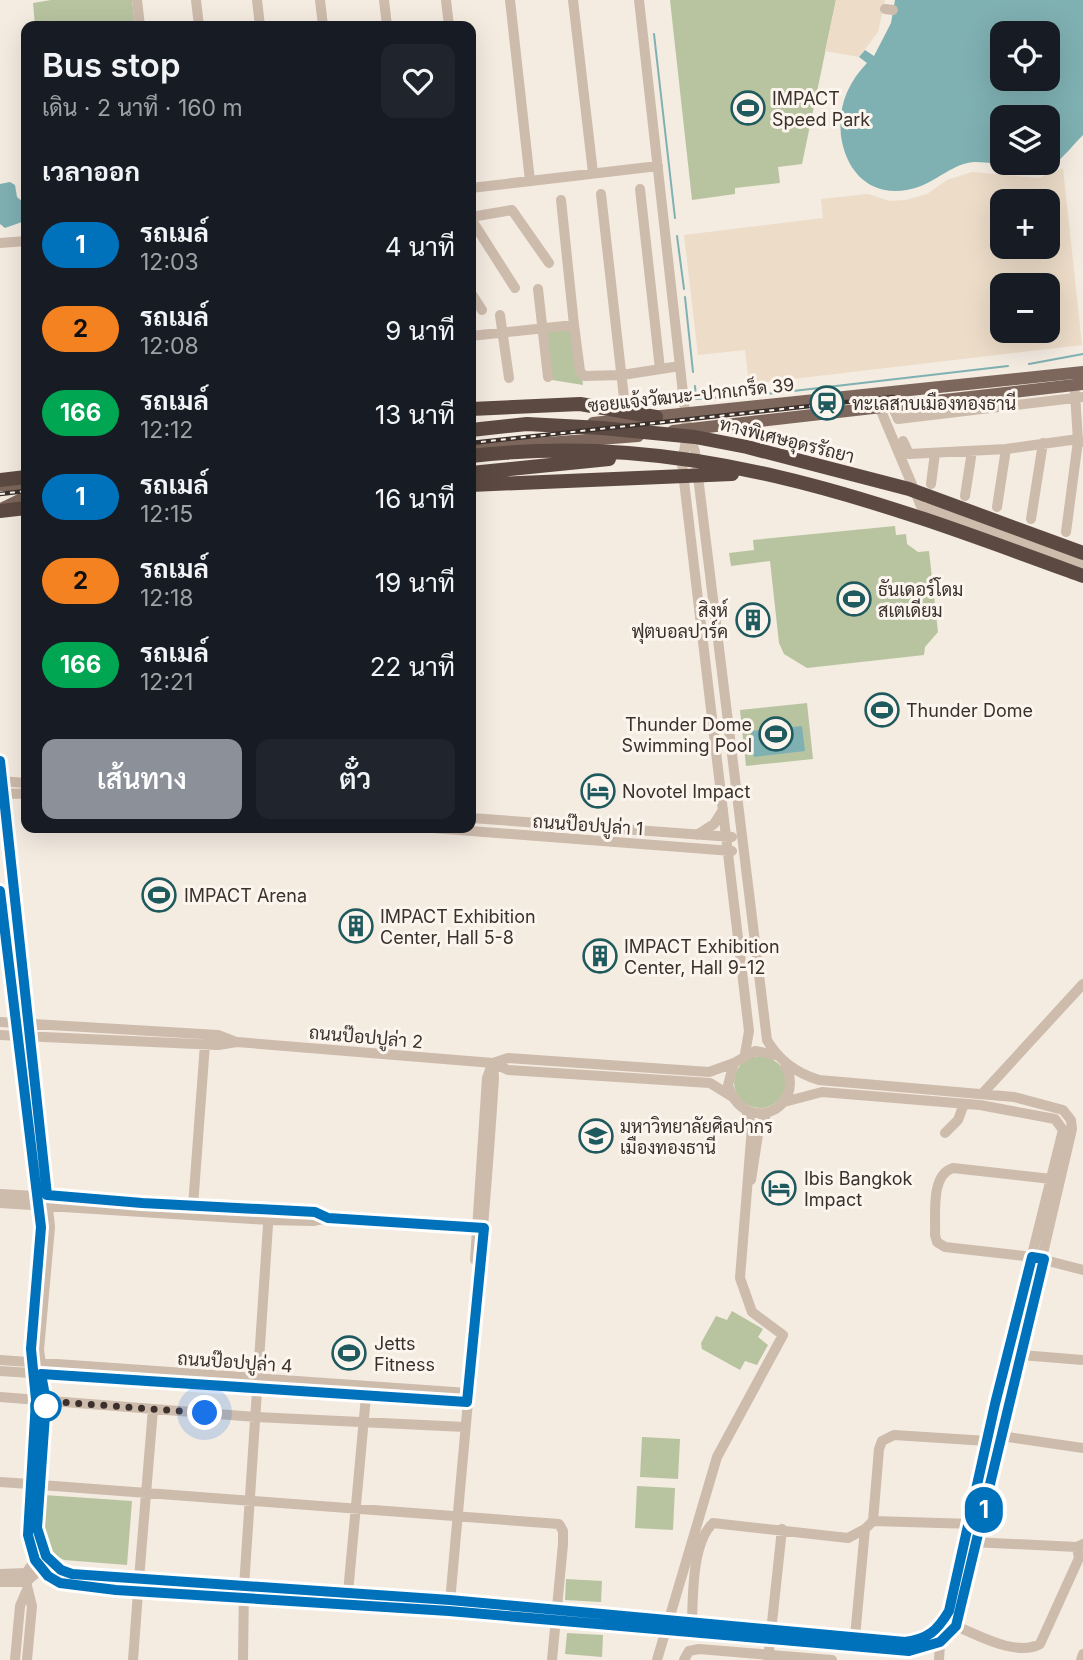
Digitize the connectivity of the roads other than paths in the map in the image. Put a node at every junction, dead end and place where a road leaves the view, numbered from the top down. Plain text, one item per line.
1 (137, 0) edge
2 (196, 0) edge
3 (257, 0) edge
4 (320, 0) edge
5 (384, 0) edge
6 (446, 0) edge
7 (510, 0) edge
8 (573, 0) edge
9 (639, 0) edge
10 (139, 21) edge
11 (198, 21) edge
12 (259, 21) edge
13 (322, 21) edge
14 (386, 21) edge
15 (448, 21) edge
16 (658, 166) junction
17 (593, 173) junction
18 (530, 181) junction
19 (476, 187) edge
20 (640, 189) dead end
21 (601, 194) dead end
22 (561, 200) dead end
23 (476, 217) edge
24 (476, 226) edge
25 (21, 241) edge
26 (0, 243) edge
27 (550, 263) dead end
28 (515, 288) dead end
29 (538, 289) dead end
30 (476, 301) edge
31 (482, 310) dead end
32 (500, 315) dead end
33 (574, 324) junction
34 (542, 327) junction
35 (502, 332) junction
36 (476, 335) edge
37 (680, 366) junction
38 (660, 369) junction
39 (1083, 372) edge
40 (622, 375) junction
41 (509, 377) dead end
42 (548, 377) dead end
43 (1079, 391) edge
44 (624, 398) dead end
45 (885, 405) junction
46 (476, 409) edge
47 (685, 413) junction
48 (656, 417) junction
49 (476, 424) edge
50 (527, 424) junction
51 (476, 429) edge
52 (687, 429) junction
53 (476, 435) edge
54 (632, 437) junction
55 (903, 441) dead end
56 (1080, 441) edge
57 (1042, 443) junction
58 (476, 449) edge
59 (1006, 449) junction
60 (972, 451) junction
61 (935, 453) junction
62 (476, 456) edge
63 (570, 462) junction
64 (682, 464) junction
65 (476, 472) edge
66 (790, 477) junction
67 (21, 478) edge
68 (0, 483) edge
69 (931, 484) dead end
70 (21, 485) edge
71 (476, 485) edge
72 (965, 496) dead end
73 (21, 500) edge
74 (21, 508) edge
75 (997, 508) dead end
76 (0, 510) edge
77 (1031, 519) dead end
78 (1066, 532) dead end
79 (1083, 553) edge
80 (1083, 565) edge
81 (1083, 576) edge
82 (0, 761) edge
83 (1, 781) edge
84 (21, 783) edge
85 (2, 793) edge
86 (21, 794) edge
87 (723, 809) junction
88 (476, 818) edge
89 (476, 831) edge
90 (697, 835) junction
91 (726, 837) junction
92 (740, 838) junction
93 (728, 851) junction
94 (741, 851) junction
95 (0, 892) edge
96 (1083, 984) edge
97 (0, 1022) edge
98 (15, 1024) junction
99 (29, 1026) junction
100 (0, 1035) edge
101 (131, 1036) junction
102 (16, 1037) junction
103 (29, 1038) junction
104 (237, 1042) junction
105 (205, 1044) junction
106 (745, 1054) junction
107 (777, 1055) junction
108 (492, 1063) junction
109 (734, 1063) junction
110 (785, 1063) junction
111 (880, 1085) junction
112 (983, 1093) junction
113 (732, 1096) junction
114 (879, 1097) junction
115 (784, 1102) junction
116 (964, 1104) junction
117 (981, 1105) junction
118 (746, 1110) junction
119 (767, 1113) junction
120 (1071, 1120) junction
121 (1060, 1124) junction
122 (945, 1133) dead end
123 (1051, 1179) junction
124 (0, 1194) edge
125 (42, 1201) junction
126 (747, 1201) junction
127 (0, 1203) edge
128 (193, 1206) junction
129 (268, 1215) junction
130 (480, 1228) junction
131 (1032, 1257) junction
132 (1044, 1259) junction
133 (1083, 1270) edge
134 (1021, 1354) junction
135 (0, 1360) edge
136 (1083, 1360) edge
137 (36, 1369) junction
138 (0, 1371) edge
139 (258, 1384) junction
140 (366, 1395) junction
141 (0, 1397) edge
142 (467, 1398) junction
143 (41, 1400) junction
144 (153, 1409) junction
145 (256, 1417) junction
146 (364, 1422) junction
147 (465, 1427) junction
148 (1001, 1436) junction
149 (987, 1441) junction
150 (1083, 1448) edge
151 (0, 1482) edge
152 (35, 1485) junction
153 (145, 1494) junction
154 (251, 1501) junction
155 (355, 1507) junction
156 (459, 1515) junction
157 (873, 1521) junction
158 (970, 1523) junction
159 (981, 1524) junction
160 (865, 1529) junction
161 (782, 1530) junction
162 (977, 1541) junction
163 (965, 1543) junction
164 (1080, 1545) edge
165 (38, 1564) junction
166 (0, 1574) edge
167 (139, 1579) junction
168 (0, 1581) edge
169 (26, 1587) junction
170 (244, 1587) junction
171 (138, 1591) junction
172 (348, 1592) junction
173 (242, 1600) junction
174 (450, 1600) junction
175 (449, 1611) junction
176 (558, 1615) junction
177 (692, 1622) junction
178 (667, 1624) junction
179 (956, 1626) junction
180 (771, 1636) junction
181 (855, 1637) junction
182 (940, 1642) junction
183 (1083, 1654) edge
184 (769, 1658) edge
185 (15, 1660) edge
186 (27, 1660) edge
187 (133, 1660) edge
188 (236, 1660) edge
189 (243, 1660) edge
190 (552, 1660) edge
191 (657, 1660) edge
192 (684, 1660) edge
193 (832, 1660) edge
194 (939, 1660) edge
195 (1081, 1660) edge

1 - 10 street
2 - 11 street
3 - 12 street
4 - 13 street
5 - 14 street
6 - 15 street
7 - 18 street
8 - 17 street
9 - 16 street
16 - 17 street
16 - 37 street
17 - 18 street
18 - 19 street
20 - 38 street
21 - 40 street
22 - 33 street
23 - 27 street
24 - 28 street
25 - 26 street
29 - 34 street
30 - 31 street
32 - 35 street
33 - 34 street
33 - 40 street
34 - 35 street
34 - 42 street
35 - 36 street
35 - 41 street
37 - 38 street
37 - 47 street
38 - 40 street
39 - 47 main road, ซอยแจ้งวัฒนะ-ปากเกร็ด 39
40 - 44 street
43 - 45 main road, ซอยแจ้งวัฒนะ-ปากเกร็ด 39
43 - 56 street
45 - 52 main road, ซอยแจ้งวัฒนะ-ปากเกร็ด 39
45 - 80 street
46 - 48 highway
47 - 48 main road, ซอยแจ้งวัฒนะ-ปากเกร็ด 39
47 - 52 street
48 - 53 main road, ซอยแจ้งวัฒนะ-ปากเกร็ด 39
49 - 50 highway
50 - 51 highway, ทางพิเศษอุดรรัถยา
50 - 79 highway, ทางพิเศษอุดรรัถยา
52 - 54 main road, ซอยแจ้งวัฒนะ-ปากเกร็ด 39
52 - 64 street
52 - 92 street
54 - 58 main road, ซอยแจ้งวัฒนะ-ปากเกร็ด 39
54 - 63 highway
55 - 61 street
56 - 57 street
56 - 78 street
57 - 59 street
57 - 77 street
59 - 60 street
59 - 75 street
60 - 61 street
60 - 72 street
61 - 69 street
62 - 66 highway, ทางพิเศษอุดรรัถยา
63 - 64 highway
63 - 65 highway
64 - 87 street
66 - 71 highway
66 - 81 highway, ทางพิเศษอุดรรัถยา
67 - 68 highway
68 - 70 main road
73 - 76 main road
74 - 76 highway
82 - 83 street
83 - 84 street
83 - 85 street
85 - 86 street
85 - 99 street
87 - 90 street
87 - 91 street
88 - 90 street
89 - 93 street, ถนนป๊อปปูล่า 1
90 - 91 street
91 - 92 street
91 - 93 street
92 - 94 street
93 - 94 street, ถนนป๊อปปูล่า 1
93 - 106 street
94 - 107 street
95 - 98 street
96 - 112 street
97 - 98 street, ถนนป๊อปปูล่า 2
98 - 99 street, ถนนป๊อปปูล่า 2
98 - 102 street
99 - 101 street, ถนนป๊อปปูล่า 2
99 - 103 street
100 - 102 street, ถนนป๊อปปูล่า 2
101 - 103 street, ถนนป๊อปปูล่า 2
101 - 104 street, ถนนป๊อปปูล่า 2
101 - 105 street, ถนนป๊อปปูล่า 2
102 - 103 street, ถนนป๊อปปูล่า 2
102 - 125 street
103 - 125 street
104 - 105 street, ถนนป๊อปปูล่า 2
104 - 108 street, ถนนป๊อปปูล่า 2
105 - 128 street
106 - 107 street
106 - 109 street
107 - 110 street
108 - 109 street, ถนนป๊อปปูล่า 2
108 - 113 street, ถนนป๊อปปูล่า 2
108 - 130 street
109 - 113 street
110 - 111 street
110 - 115 street
111 - 112 street
111 - 114 street
112 - 117 street
112 - 120 street
113 - 118 street
114 - 115 street
114 - 116 street
115 - 119 street
116 - 117 street
116 - 122 street
117 - 121 street
118 - 119 street
118 - 126 street
119 - 126 street
120 - 121 street
120 - 132 street
121 - 123 street
123 - 131 street
123 - 131 street
124 - 125 street
125 - 127 street
125 - 128 street
125 - 129 street
125 - 137 street
126 - 178 street
128 - 129 street
129 - 130 street
129 - 139 street
130 - 142 street
131 - 132 street
131 - 149 street
132 - 133 street
132 - 134 street
134 - 136 street
134 - 148 street
135 - 137 street, ถนนป๊อปปูล่า 4
137 - 138 street, ถนนป๊อปปูล่า 4
137 - 139 street, ถนนป๊อปปูล่า 4
137 - 143 street
139 - 140 street, ถนนป๊อปปูล่า 4
139 - 142 street, ถนนป๊อปปูล่า 4
139 - 145 street
140 - 142 street, ถนนป๊อปปูล่า 4
140 - 146 street
141 - 143 street
142 - 147 street
143 - 144 street
143 - 152 street
144 - 145 street
144 - 153 street
145 - 146 street
145 - 154 street
146 - 147 street
146 - 155 street
147 - 156 street
148 - 150 street
148 - 159 street
149 - 157 street
149 - 158 street
151 - 152 street
152 - 153 street
152 - 165 street
152 - 167 street
153 - 154 street
153 - 167 street
154 - 155 street
154 - 170 street
155 - 156 street
155 - 172 street
156 - 174 street
156 - 176 street
157 - 158 street
157 - 160 street
158 - 159 street
158 - 163 street
159 - 162 street
160 - 161 street
160 - 181 street
161 - 177 street
161 - 180 street
162 - 163 street
162 - 164 street
162 - 179 street
163 - 181 street
164 - 179 street
165 - 166 street
165 - 169 street
165 - 171 street
167 - 170 street
168 - 169 street
169 - 185 street
169 - 186 street
170 - 172 street
170 - 173 street
171 - 173 street
171 - 187 street
172 - 174 street
173 - 175 street
173 - 188 street
173 - 189 street
174 - 175 street
174 - 176 street
175 - 176 street
176 - 178 street
176 - 190 street
177 - 178 street
177 - 180 street
178 - 180 street
178 - 191 street
179 - 182 street
180 - 181 street
180 - 182 street
180 - 184 street
182 - 194 street
183 - 195 street
184 - 192 street
184 - 193 street

